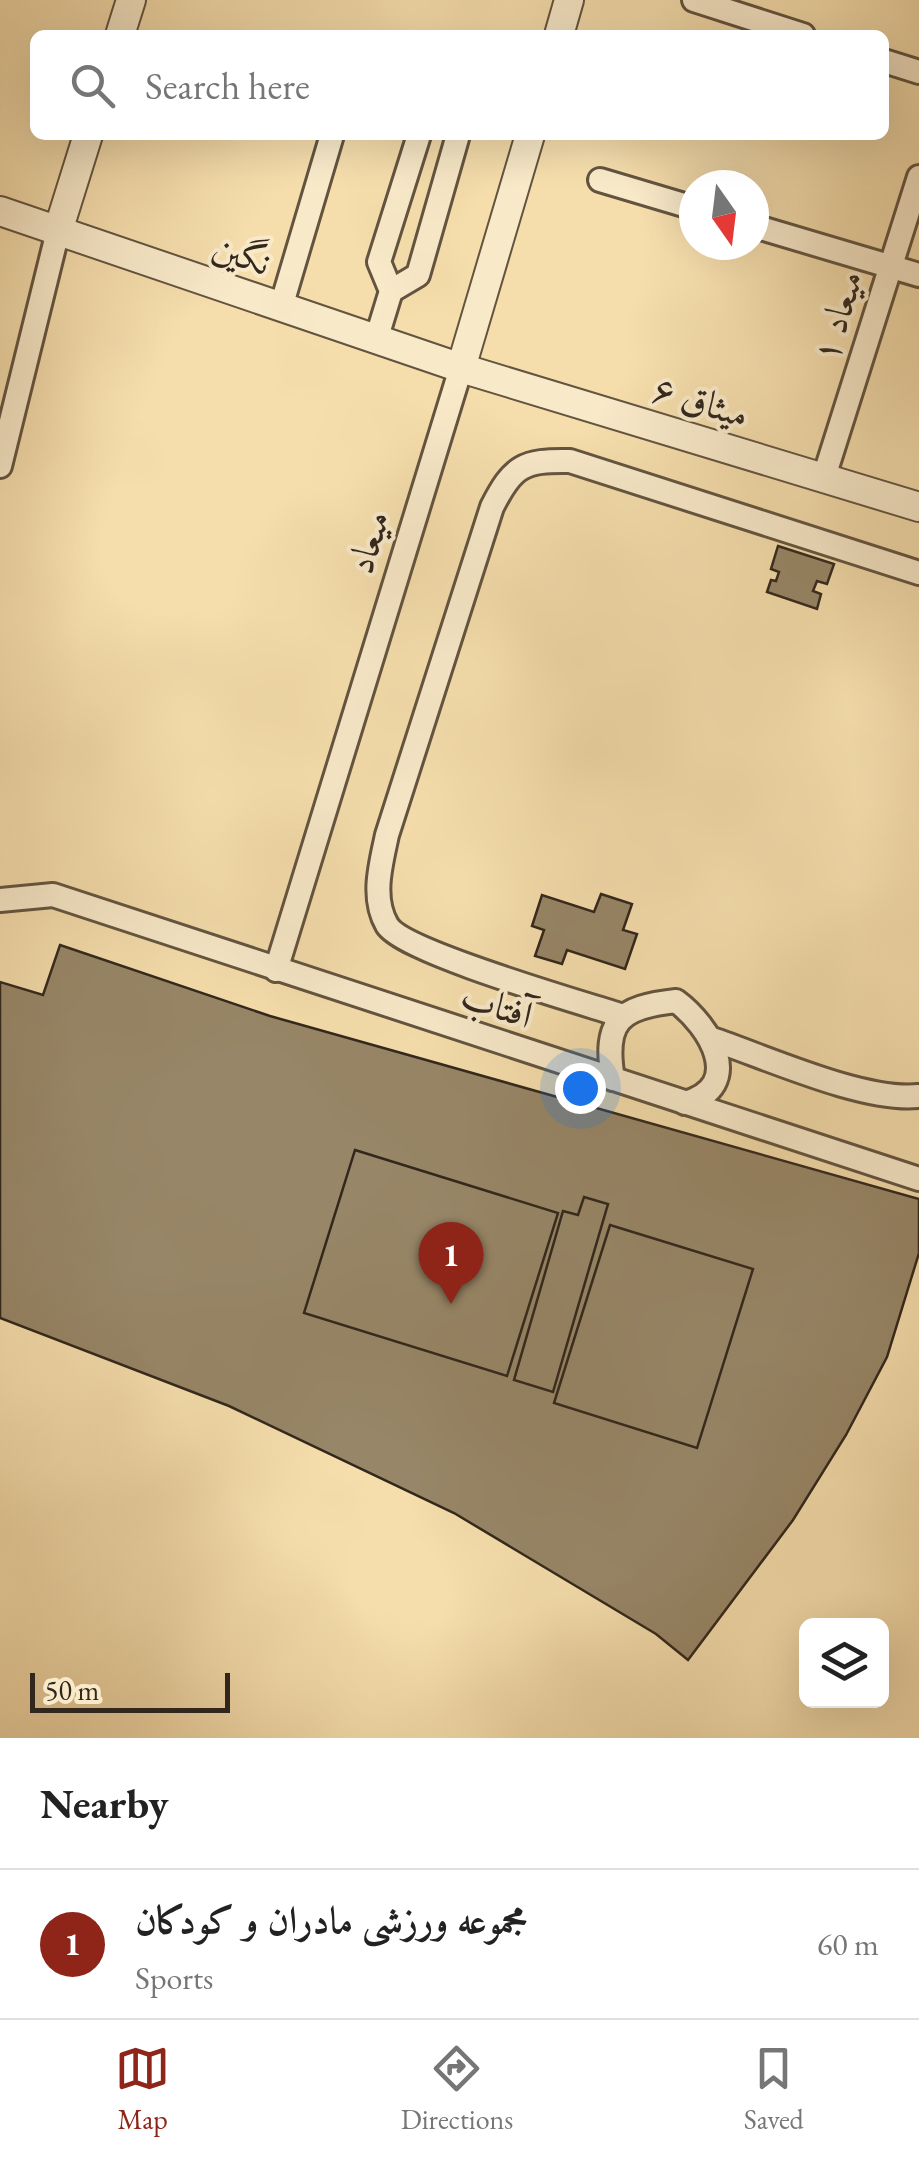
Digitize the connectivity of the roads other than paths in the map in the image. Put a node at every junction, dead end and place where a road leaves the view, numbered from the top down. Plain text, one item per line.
1 (131, 0) edge
2 (569, 0) edge
3 (694, 0) edge
4 (122, 30) edge
5 (560, 30) edge
6 (787, 30) edge
7 (889, 63) edge
8 (919, 72) edge
9 (86, 140) edge
10 (331, 140) edge
11 (416, 140) edge
12 (457, 140) edge
13 (528, 140) edge
14 (919, 178) edge
15 (600, 180) dead end
16 (679, 204) edge
17 (0, 211) edge
18 (769, 230) edge
19 (58, 231) junction
20 (890, 266) junction
21 (919, 275) edge
22 (392, 291) junction
23 (281, 307) junction
24 (376, 340) junction
25 (460, 368) junction
26 (0, 466) edge
27 (824, 477) junction
28 (919, 507) edge
29 (919, 573) edge
30 (0, 900) edge
31 (276, 970) junction
32 (622, 1016) junction
33 (712, 1039) junction
34 (613, 1079) junction
35 (919, 1096) edge
36 (686, 1102) junction
37 (919, 1179) edge

1 - 4 street
2 - 5 street
3 - 6 street
7 - 8 street
9 - 19 street
10 - 23 street
11 - 22 street
12 - 22 street
13 - 25 street, میعاد
14 - 20 street, میعاد ۱
15 - 16 street
17 - 19 street, نگین
18 - 20 street
19 - 23 street, نگین
19 - 26 street
20 - 21 street
20 - 27 street, میعاد ۱
22 - 24 street
23 - 24 street, نگین
24 - 25 street, نگین
25 - 27 street, میثاق ۶
25 - 31 street, میعاد
27 - 28 street, میثاق ۶
29 - 32 street
30 - 31 street, آفتاب
31 - 34 street, آفتاب
32 - 33 street
32 - 34 street
33 - 35 street
33 - 36 street
34 - 36 street, آفتاب
36 - 37 street, آفتاب

